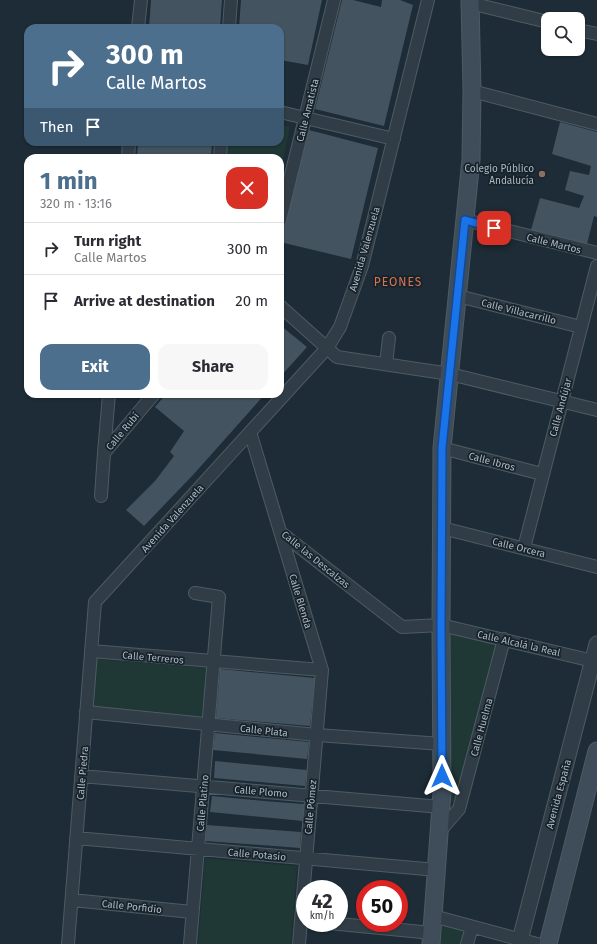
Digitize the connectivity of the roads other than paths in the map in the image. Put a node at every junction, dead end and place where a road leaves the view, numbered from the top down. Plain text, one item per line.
1 (141, 0) edge
2 (231, 0) edge
3 (334, 0) edge
4 (428, 0) edge
5 (470, 2) edge
6 (541, 20) edge
7 (138, 24) edge
8 (229, 24) edge
9 (585, 31) edge
10 (597, 34) edge
11 (472, 90) junction
12 (284, 113) edge
13 (305, 118) junction
14 (597, 124) edge
15 (394, 139) junction
16 (284, 204) edge
17 (465, 220) junction
18 (597, 253) edge
19 (597, 266) edge
20 (458, 296) junction
21 (284, 310) edge
22 (581, 327) junction
23 (389, 338) dead end
24 (327, 348) junction
25 (386, 364) junction
26 (450, 374) junction
27 (284, 395) edge
28 (109, 398) edge
29 (151, 398) edge
30 (281, 398) edge
31 (562, 402) junction
32 (597, 410) edge
33 (250, 432) junction
34 (442, 448) junction
35 (104, 453) junction
36 (542, 474) junction
37 (101, 496) dead end
38 (442, 528) junction
39 (280, 532) junction
40 (524, 548) junction
41 (597, 567) edge
42 (195, 593) dead end
43 (95, 602) joint
44 (441, 625) junction
45 (504, 640) junction
46 (597, 644) edge
47 (91, 651) junction
48 (595, 661) edge
49 (214, 662) junction
50 (322, 670) junction
51 (86, 712) junction
52 (209, 724) junction
53 (317, 735) junction
54 (442, 744) junction
55 (597, 751) edge
56 (81, 776) junction
57 (203, 786) junction
58 (311, 796) junction
59 (441, 807) junction
60 (440, 831) junction
61 (76, 838) junction
62 (198, 849) junction
63 (306, 858) junction
64 (437, 870) junction
65 (305, 880) edge
66 (72, 900) junction
67 (192, 912) junction
68 (348, 924) edge
69 (472, 927) junction
70 (432, 931) edge
71 (301, 932) edge
72 (520, 942) edge
73 (68, 944) edge
74 (190, 944) edge
75 (299, 944) edge
76 (467, 944) edge
77 (537, 944) edge
78 (548, 944) edge

1 - 7 street
2 - 8 street
3 - 13 street, Calle Amatista
4 - 15 street, Avenida Valenzuela
5 - 6 street
5 - 11 main road
9 - 10 street
11 - 14 street
11 - 17 main road
12 - 13 street
13 - 15 street
13 - 16 street, Calle Amatista
15 - 24 street, Avenida Valenzuela
17 - 18 street, Calle Martos
17 - 20 main road
19 - 22 street, Calle Andújar
20 - 22 street, Calle Villacarrillo
20 - 26 main road
21 - 24 street
22 - 31 street, Calle Andújar
23 - 25 street
24 - 25 street
24 - 27 street, Avenida Valenzuela
25 - 26 street
26 - 31 street
26 - 34 main road
28 - 35 street
29 - 35 street, Calle Rubí
30 - 33 street, Avenida Valenzuela
31 - 32 street
31 - 36 street, Calle Andújar
33 - 39 street, Calle las Descalzas
33 - 43 street, Avenida Valenzuela
34 - 36 street, Calle Ibros
34 - 38 main road
35 - 37 street, Calle Rubí
36 - 40 street, Calle Andújar
38 - 40 street, Calle Orcera
38 - 44 main road
39 - 44 street, Calle las Descalzas
39 - 50 street, Calle Blenda
40 - 41 street, Calle Orcera
42 - 49 street
43 - 47 street, Calle Piedra
44 - 45 street, Calle Alcalá la Real
44 - 54 main road
45 - 48 street, Calle Alcalá la Real
45 - 60 street, Calle Huelma
46 - 48 street, Avenida España
47 - 49 street, Calle Terreros
47 - 51 street, Calle Piedra
48 - 72 street, Avenida España
49 - 50 street, Calle Terreros
49 - 52 street, Calle Platino
50 - 53 street, Calle Pómez
51 - 52 street, Calle Plata
51 - 56 street, Calle Piedra
52 - 53 street, Calle Plata
52 - 57 street, Calle Platino
53 - 54 street, Calle Plata
53 - 58 street, Calle Pómez
54 - 59 main road
55 - 78 main road
56 - 57 street, Calle Plomo
56 - 61 street, Calle Piedra
57 - 58 street, Calle Plomo
57 - 62 street, Calle Platino
58 - 59 street, Calle Plomo
58 - 63 street, Calle Pómez
59 - 60 main road
60 - 64 main road
61 - 62 street, Calle Potasio
61 - 66 street, Calle Piedra
62 - 63 street, Calle Potasio
62 - 67 street, Calle Platino
63 - 64 street, Calle Potasio
63 - 65 street, Calle Pómez
64 - 70 main road
66 - 67 street, Calle Porfidio
66 - 73 street, Calle Piedra
67 - 74 street, Calle Platino
68 - 70 street
69 - 70 street
69 - 72 street
69 - 76 street
71 - 75 street, Calle Pómez
72 - 77 street

